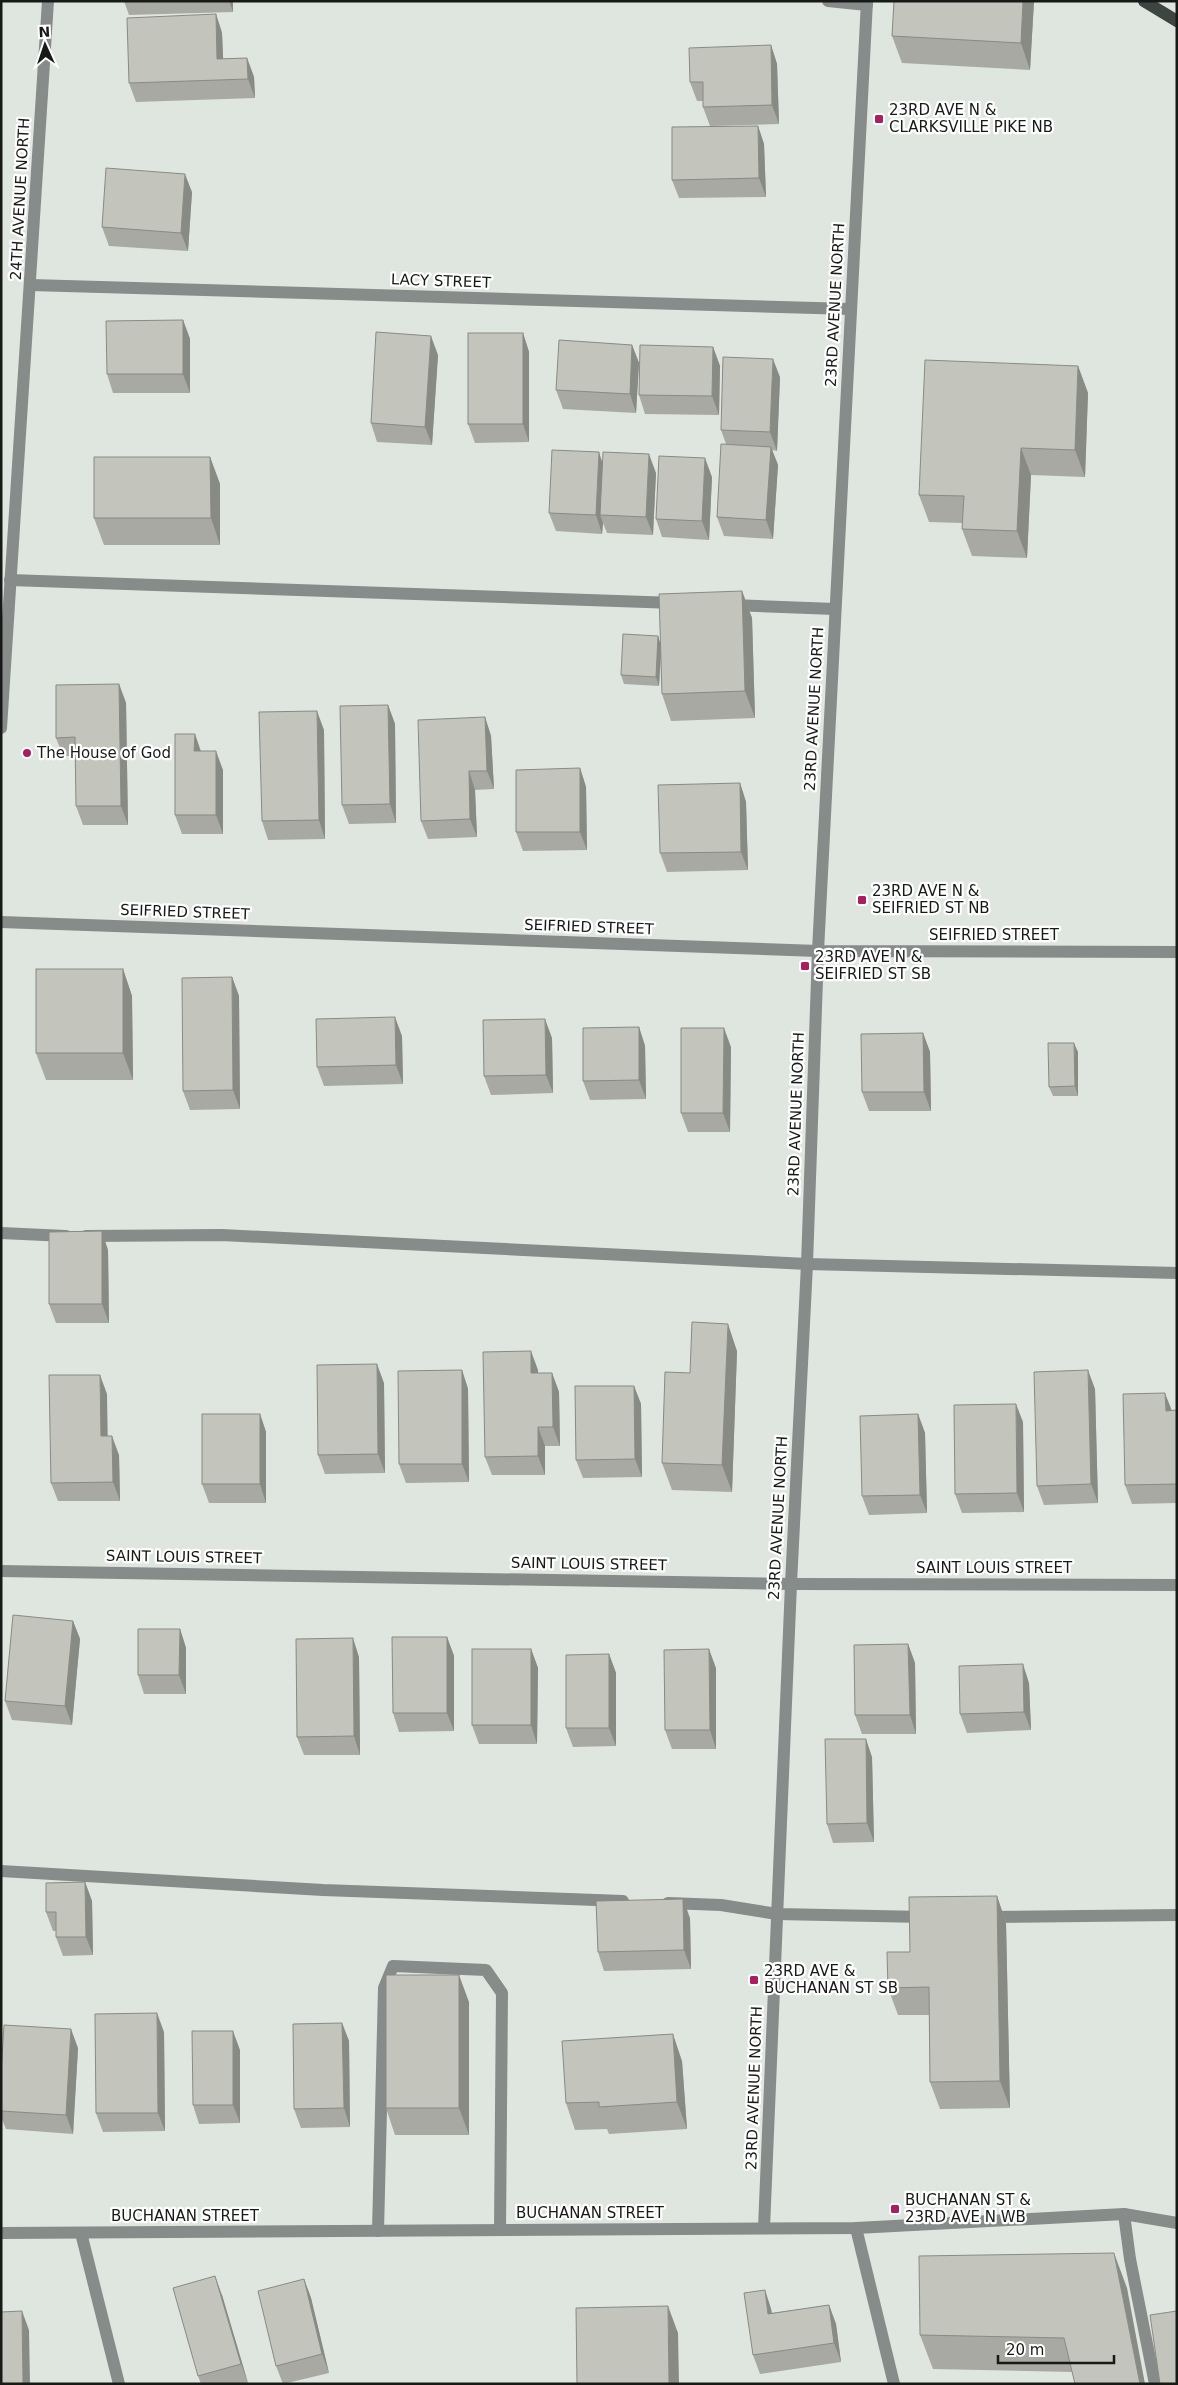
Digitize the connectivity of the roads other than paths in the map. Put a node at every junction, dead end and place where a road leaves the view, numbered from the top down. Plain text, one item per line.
1 (48, 1) edge
2 (828, 1) edge
3 (1144, 1) edge
4 (867, 3) edge
5 (1177, 21) edge
6 (31, 286) junction
7 (851, 309) junction
8 (10, 580) junction
9 (5, 601) edge
10 (691, 604) edge
11 (721, 604) edge
12 (835, 609) junction
13 (1, 728) edge
14 (1, 922) edge
15 (818, 951) junction
16 (1177, 952) edge
17 (1, 1233) edge
18 (807, 1264) junction
19 (1177, 1273) edge
20 (1, 1571) edge
21 (791, 1584) junction
22 (1177, 1585) edge
23 (1, 1871) edge
24 (632, 1902) edge
25 (652, 1902) edge
26 (778, 1914) junction
27 (1177, 1915) edge
28 (938, 1917) edge
29 (977, 1917) edge
30 (1124, 2214) junction
31 (1177, 2224) edge
32 (764, 2228) junction
33 (856, 2228) junction
34 (500, 2230) junction
35 (378, 2231) junction
36 (1, 2233) edge
37 (81, 2233) junction
38 (119, 2384) edge
39 (894, 2384) edge
40 (1155, 2384) edge

1 - 6 street, 24TH AVENUE NORTH
2 - 4 street
3 - 5 main road
4 - 7 street, 23RD AVENUE NORTH
6 - 7 street, LACY STREET
6 - 8 street, 24TH AVENUE NORTH
7 - 12 street, 23RD AVENUE NORTH
8 - 9 street, 24TH AVENUE NORTH
8 - 10 street
9 - 13 street, 24TH AVENUE NORTH
11 - 12 street
12 - 15 street, 23RD AVENUE NORTH
14 - 15 street, SEIFRIED STREET
15 - 16 street, SEIFRIED STREET
15 - 18 street, 23RD AVENUE NORTH
17 - 18 street
18 - 19 street
18 - 21 street, 23RD AVENUE NORTH
20 - 21 street, SAINT LOUIS STREET
21 - 22 street, SAINT LOUIS STREET
21 - 26 street, 23RD AVENUE NORTH
23 - 24 street
25 - 26 street
26 - 28 street
26 - 32 street, 23RD AVENUE NORTH
27 - 29 street
30 - 31 street, BUCHANAN STREET
30 - 33 street, BUCHANAN STREET
30 - 40 street
32 - 33 street, BUCHANAN STREET
32 - 34 street, BUCHANAN STREET
33 - 39 street
34 - 35 street, BUCHANAN STREET
34 - 35 street
35 - 37 street, BUCHANAN STREET
36 - 37 street, BUCHANAN STREET
37 - 38 street

